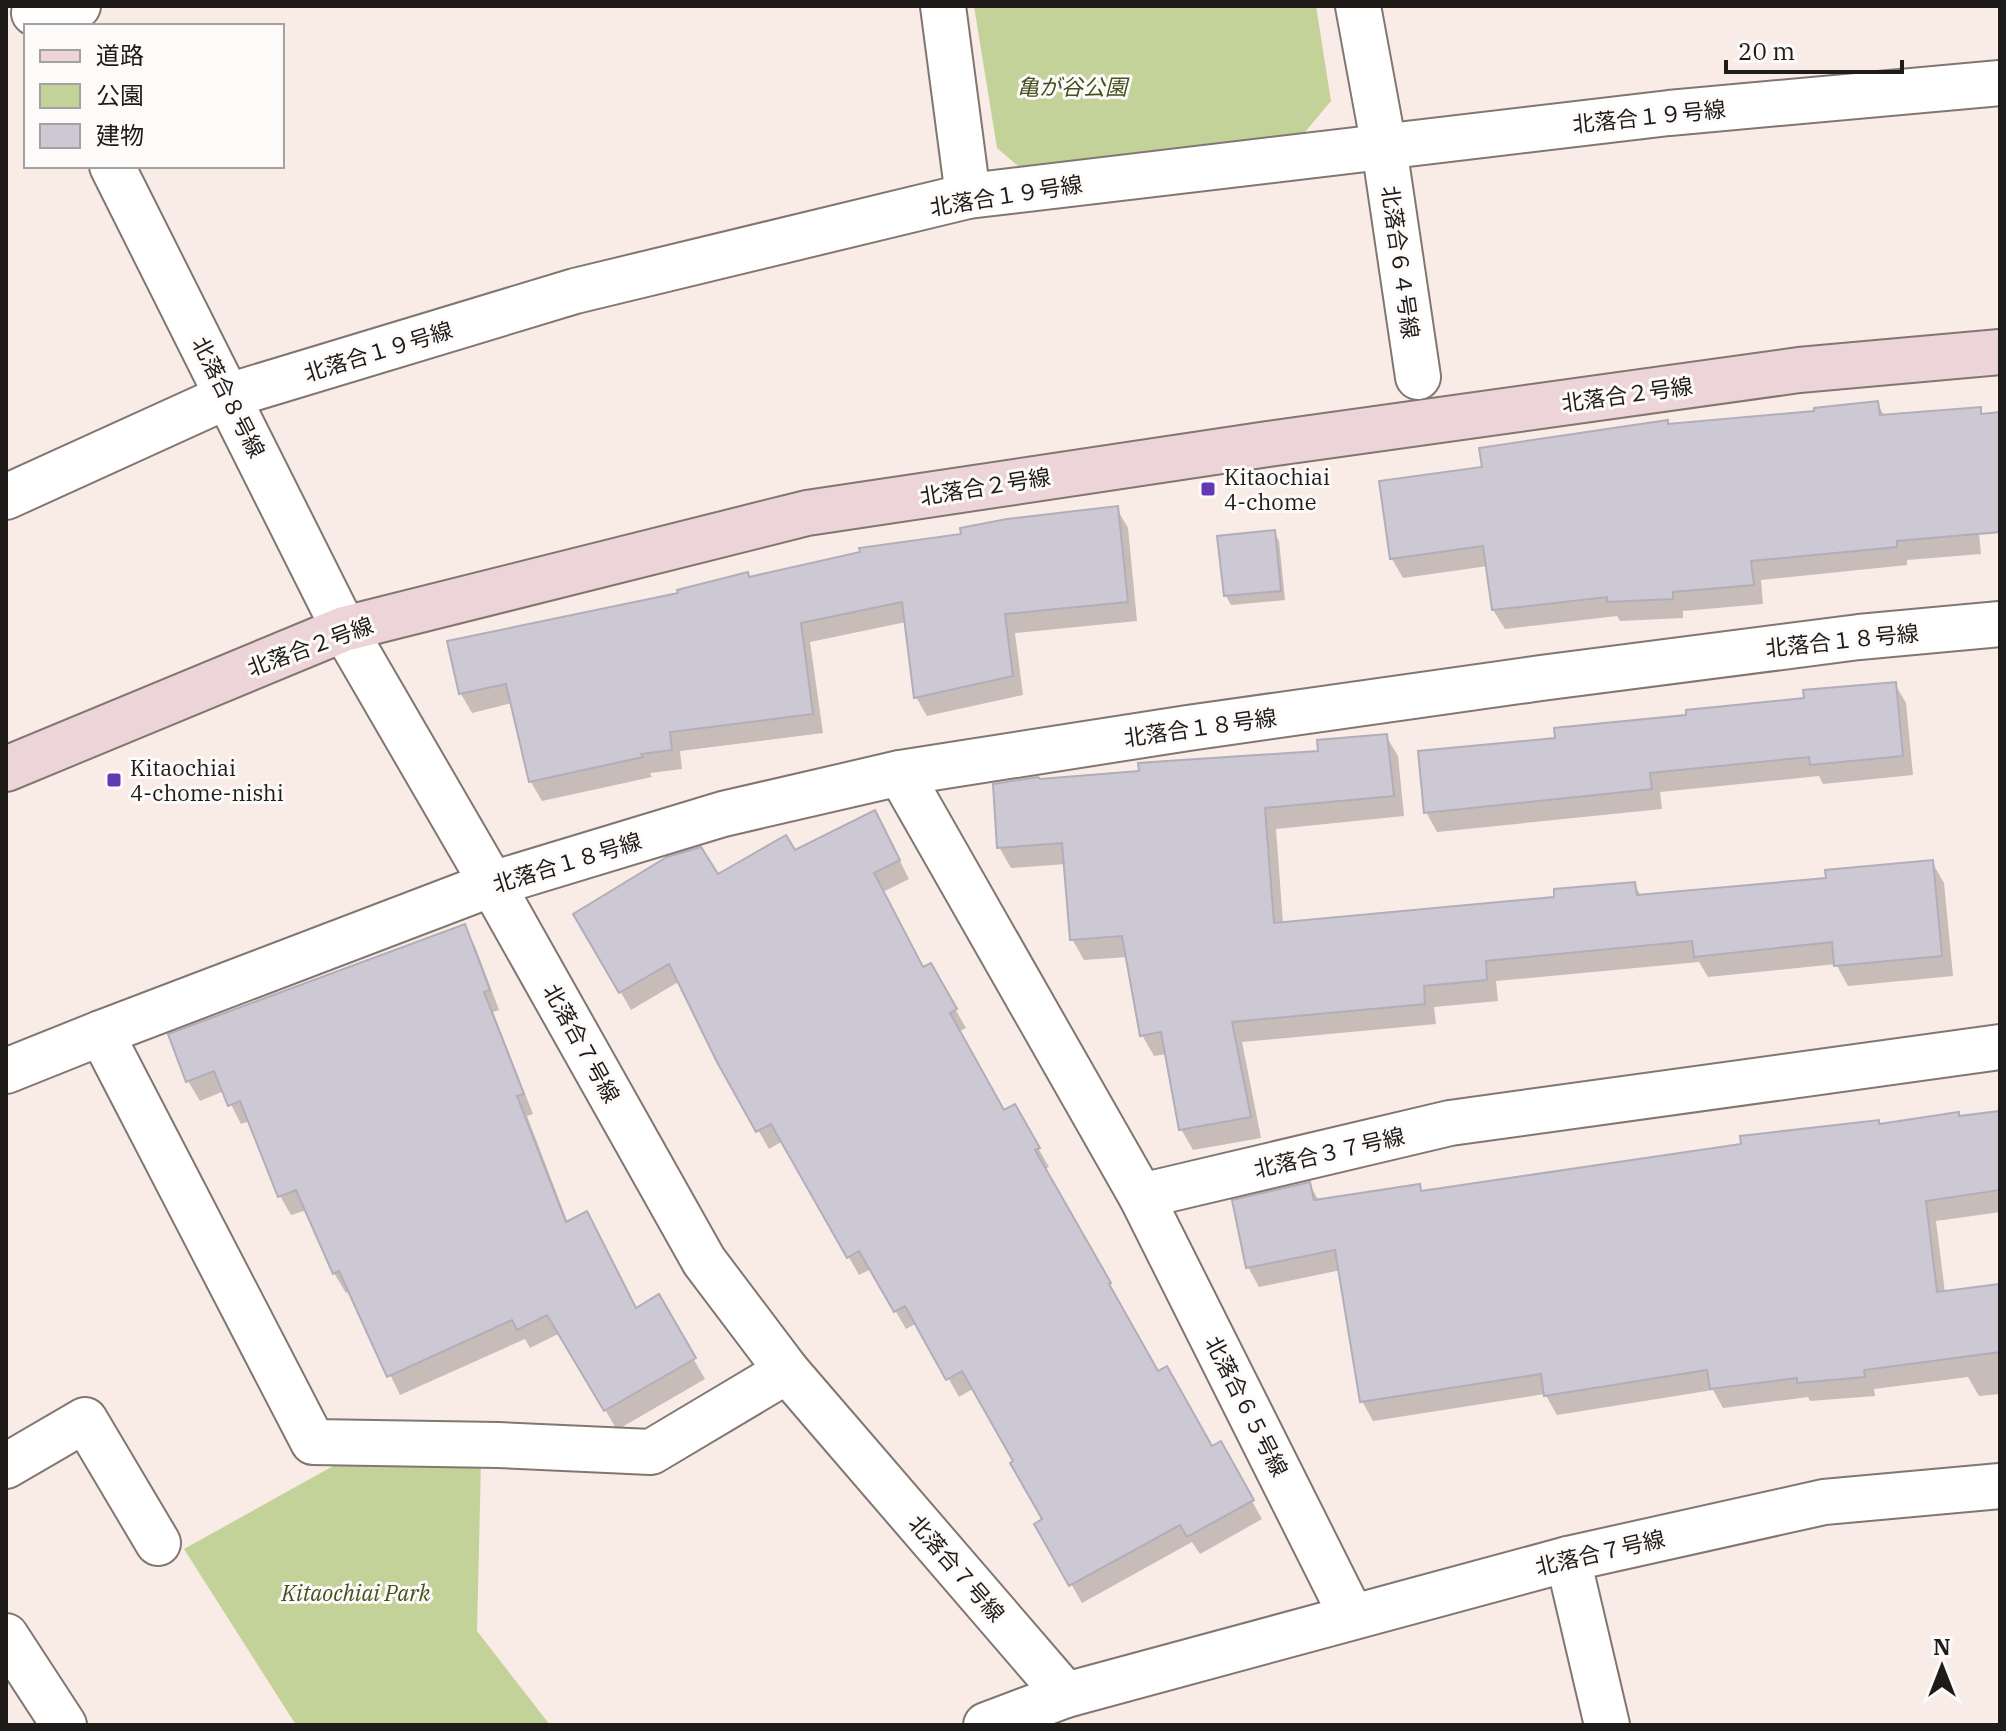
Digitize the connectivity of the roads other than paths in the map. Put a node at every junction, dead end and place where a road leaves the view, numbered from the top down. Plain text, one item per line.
1 (78, 6) edge
2 (943, 6) edge
3 (1358, 6) edge
4 (35, 15) edge
5 (2000, 83) edge
6 (1384, 147) junction
7 (113, 168) edge
8 (968, 196) junction
9 (2000, 352) edge
10 (1418, 377) dead end
11 (228, 396) junction
12 (6, 497) edge
13 (2000, 624) edge
14 (344, 629) junction
15 (6, 769) edge
16 (900, 773) junction
17 (492, 884) junction
18 (101, 1033) junction
19 (2000, 1047) edge
20 (6, 1071) edge
21 (1141, 1196) junction
22 (787, 1371) junction
23 (6, 1466) edge
24 (2000, 1486) edge
25 (158, 1543) dead end
26 (1568, 1559) junction
27 (1352, 1617) junction
28 (6, 1636) edge
29 (1066, 1695) junction
30 (64, 1725) edge
31 (986, 1725) edge
32 (1607, 1725) edge

1 - 4 street
2 - 8 street
3 - 6 street, 北落合６４号線
5 - 6 street, 北落合１９号線
6 - 8 street, 北落合１９号線
6 - 10 street, 北落合６４号線
7 - 11 street, 北落合８号線
8 - 11 street, 北落合１９号線
9 - 14 street, 北落合２号線
11 - 12 street, 北落合１９号線
11 - 14 street, 北落合８号線
13 - 16 street, 北落合１８号線
14 - 15 street, 北落合２号線
14 - 17 street, 北落合７号線
16 - 17 street, 北落合１８号線
16 - 21 street
17 - 18 street, 北落合１８号線
17 - 22 street, 北落合７号線
18 - 20 street, 北落合１８号線
18 - 22 street
19 - 21 street, 北落合３７号線
21 - 27 street, 北落合６５号線
22 - 29 street, 北落合７号線
23 - 25 street
24 - 26 street, 北落合７号線
26 - 27 street, 北落合７号線
26 - 32 street
27 - 29 street, 北落合７号線
28 - 30 street
29 - 31 street

